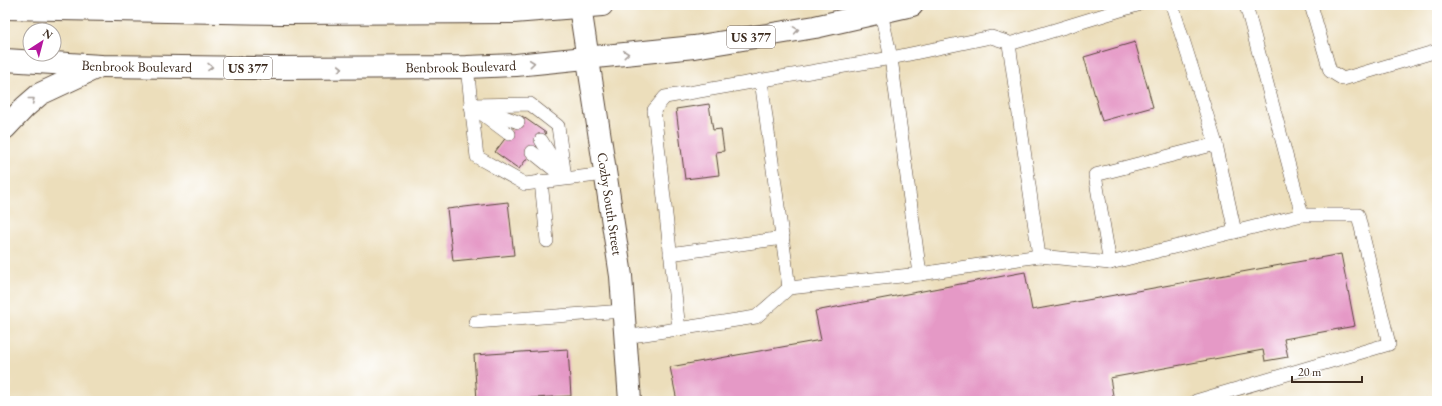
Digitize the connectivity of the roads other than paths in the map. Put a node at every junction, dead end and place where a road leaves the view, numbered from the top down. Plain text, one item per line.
1 (602, 5) edge
2 (912, 5) edge
3 (1137, 5) edge
4 (1172, 5) edge
5 (1246, 5) edge
6 (1311, 5) edge
7 (580, 7) junction
8 (5, 8) edge
9 (280, 9) edge
10 (882, 13) junction
11 (1009, 44) junction
12 (1437, 51) edge
13 (587, 57) junction
14 (891, 58) junction
15 (5, 60) edge
16 (101, 66) junction
17 (467, 67) junction
18 (761, 80) junction
19 (470, 104) junction
20 (518, 122) dead end
21 (5, 128) edge
22 (509, 134) dead end
23 (541, 140) dead end
24 (1216, 144) junction
25 (532, 152) dead end
26 (605, 174) junction
27 (565, 178) junction
28 (541, 182) junction
29 (1302, 215) junction
30 (1235, 232) junction
31 (783, 238) junction
32 (547, 241) dead end
33 (670, 254) junction
34 (1040, 256) junction
35 (1110, 263) junction
36 (920, 274) junction
37 (789, 288) junction
38 (623, 311) junction
39 (475, 322) dead end
40 (679, 329) junction
41 (625, 337) junction
42 (630, 401) edge
43 (1196, 401) edge

1 - 7 main road
2 - 10 main road, Benbrook Boulevard / US 377
3 - 11 lane
4 - 24 lane
5 - 29 lane
6 - 12 lane
7 - 9 main road
7 - 13 main road, Cozby South Street
8 - 9 main road
13 -> 10 main road, Benbrook Boulevard / US 377
10 - 14 lane
11 - 14 lane
11 - 34 lane
17 -> 13 main road, Benbrook Boulevard / US 377
13 - 26 main road, Cozby South Street
14 - 18 lane
14 - 36 lane
15 - 16 main road, Benbrook Boulevard / US 377
16 -> 17 main road, Benbrook Boulevard / US 377
21 -> 16 main road
17 - 19 lane
18 - 31 lane
18 - 33 lane
19 - 20 lane
19 - 22 lane
19 - 27 lane
19 - 28 lane
23 - 27 lane
24 - 30 lane
24 - 35 lane
25 - 27 lane
26 - 27 lane
26 - 38 main road, Cozby South Street
27 - 28 lane
28 - 32 lane
29 - 30 lane
29 - 43 lane
30 - 35 lane
31 - 33 lane
31 - 37 lane
33 - 40 lane
34 - 35 lane
34 - 36 lane
36 - 37 lane
37 - 40 lane
38 - 39 lane
38 - 41 main road, Cozby South Street
40 - 41 lane
41 - 42 main road, Cozby South Street

